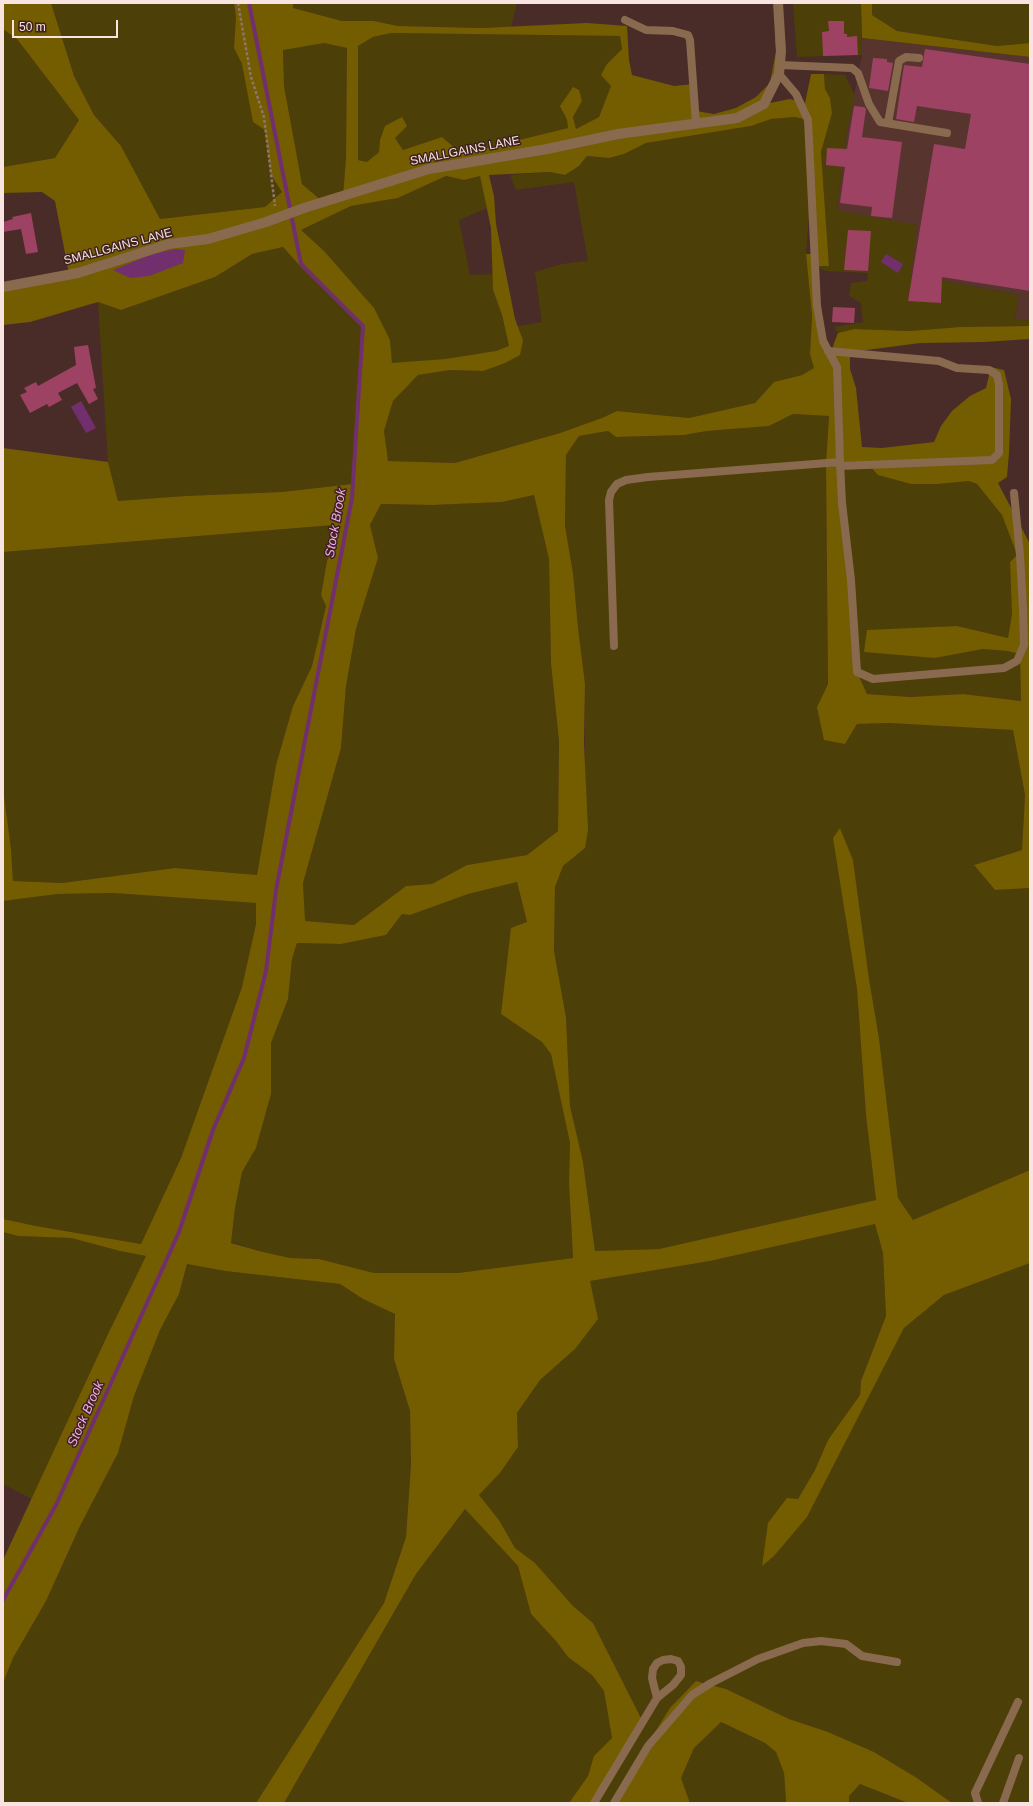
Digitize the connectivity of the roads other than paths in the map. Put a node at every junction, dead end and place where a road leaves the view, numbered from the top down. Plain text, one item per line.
1 (778, 3) edge
2 (625, 20) dead end
3 (919, 58) dead end
4 (780, 70) junction
5 (888, 123) junction
6 (696, 124) junction
7 (947, 133) dead end
8 (3, 287) edge
9 (828, 351) junction
10 (840, 464) junction
11 (1014, 493) dead end
12 (614, 646) dead end
13 (897, 1662) dead end
14 (657, 1698) junction
15 (1018, 1702) dead end
16 (1019, 1758) dead end
17 (594, 1803) edge
18 (614, 1803) edge
19 (978, 1803) edge
20 (1003, 1803) edge

1 - 4 street, SMALLGAINS LANE
2 - 6 lane
3 - 5 lane
4 - 5 lane
4 - 6 street, SMALLGAINS LANE
4 - 9 lane
5 - 7 lane
6 - 8 street, SMALLGAINS LANE
9 - 10 lane
9 - 10 lane
10 - 11 lane
10 - 12 lane
13 - 18 lane
14 - 14 lane
14 - 17 lane
15 - 19 lane
16 - 20 lane

